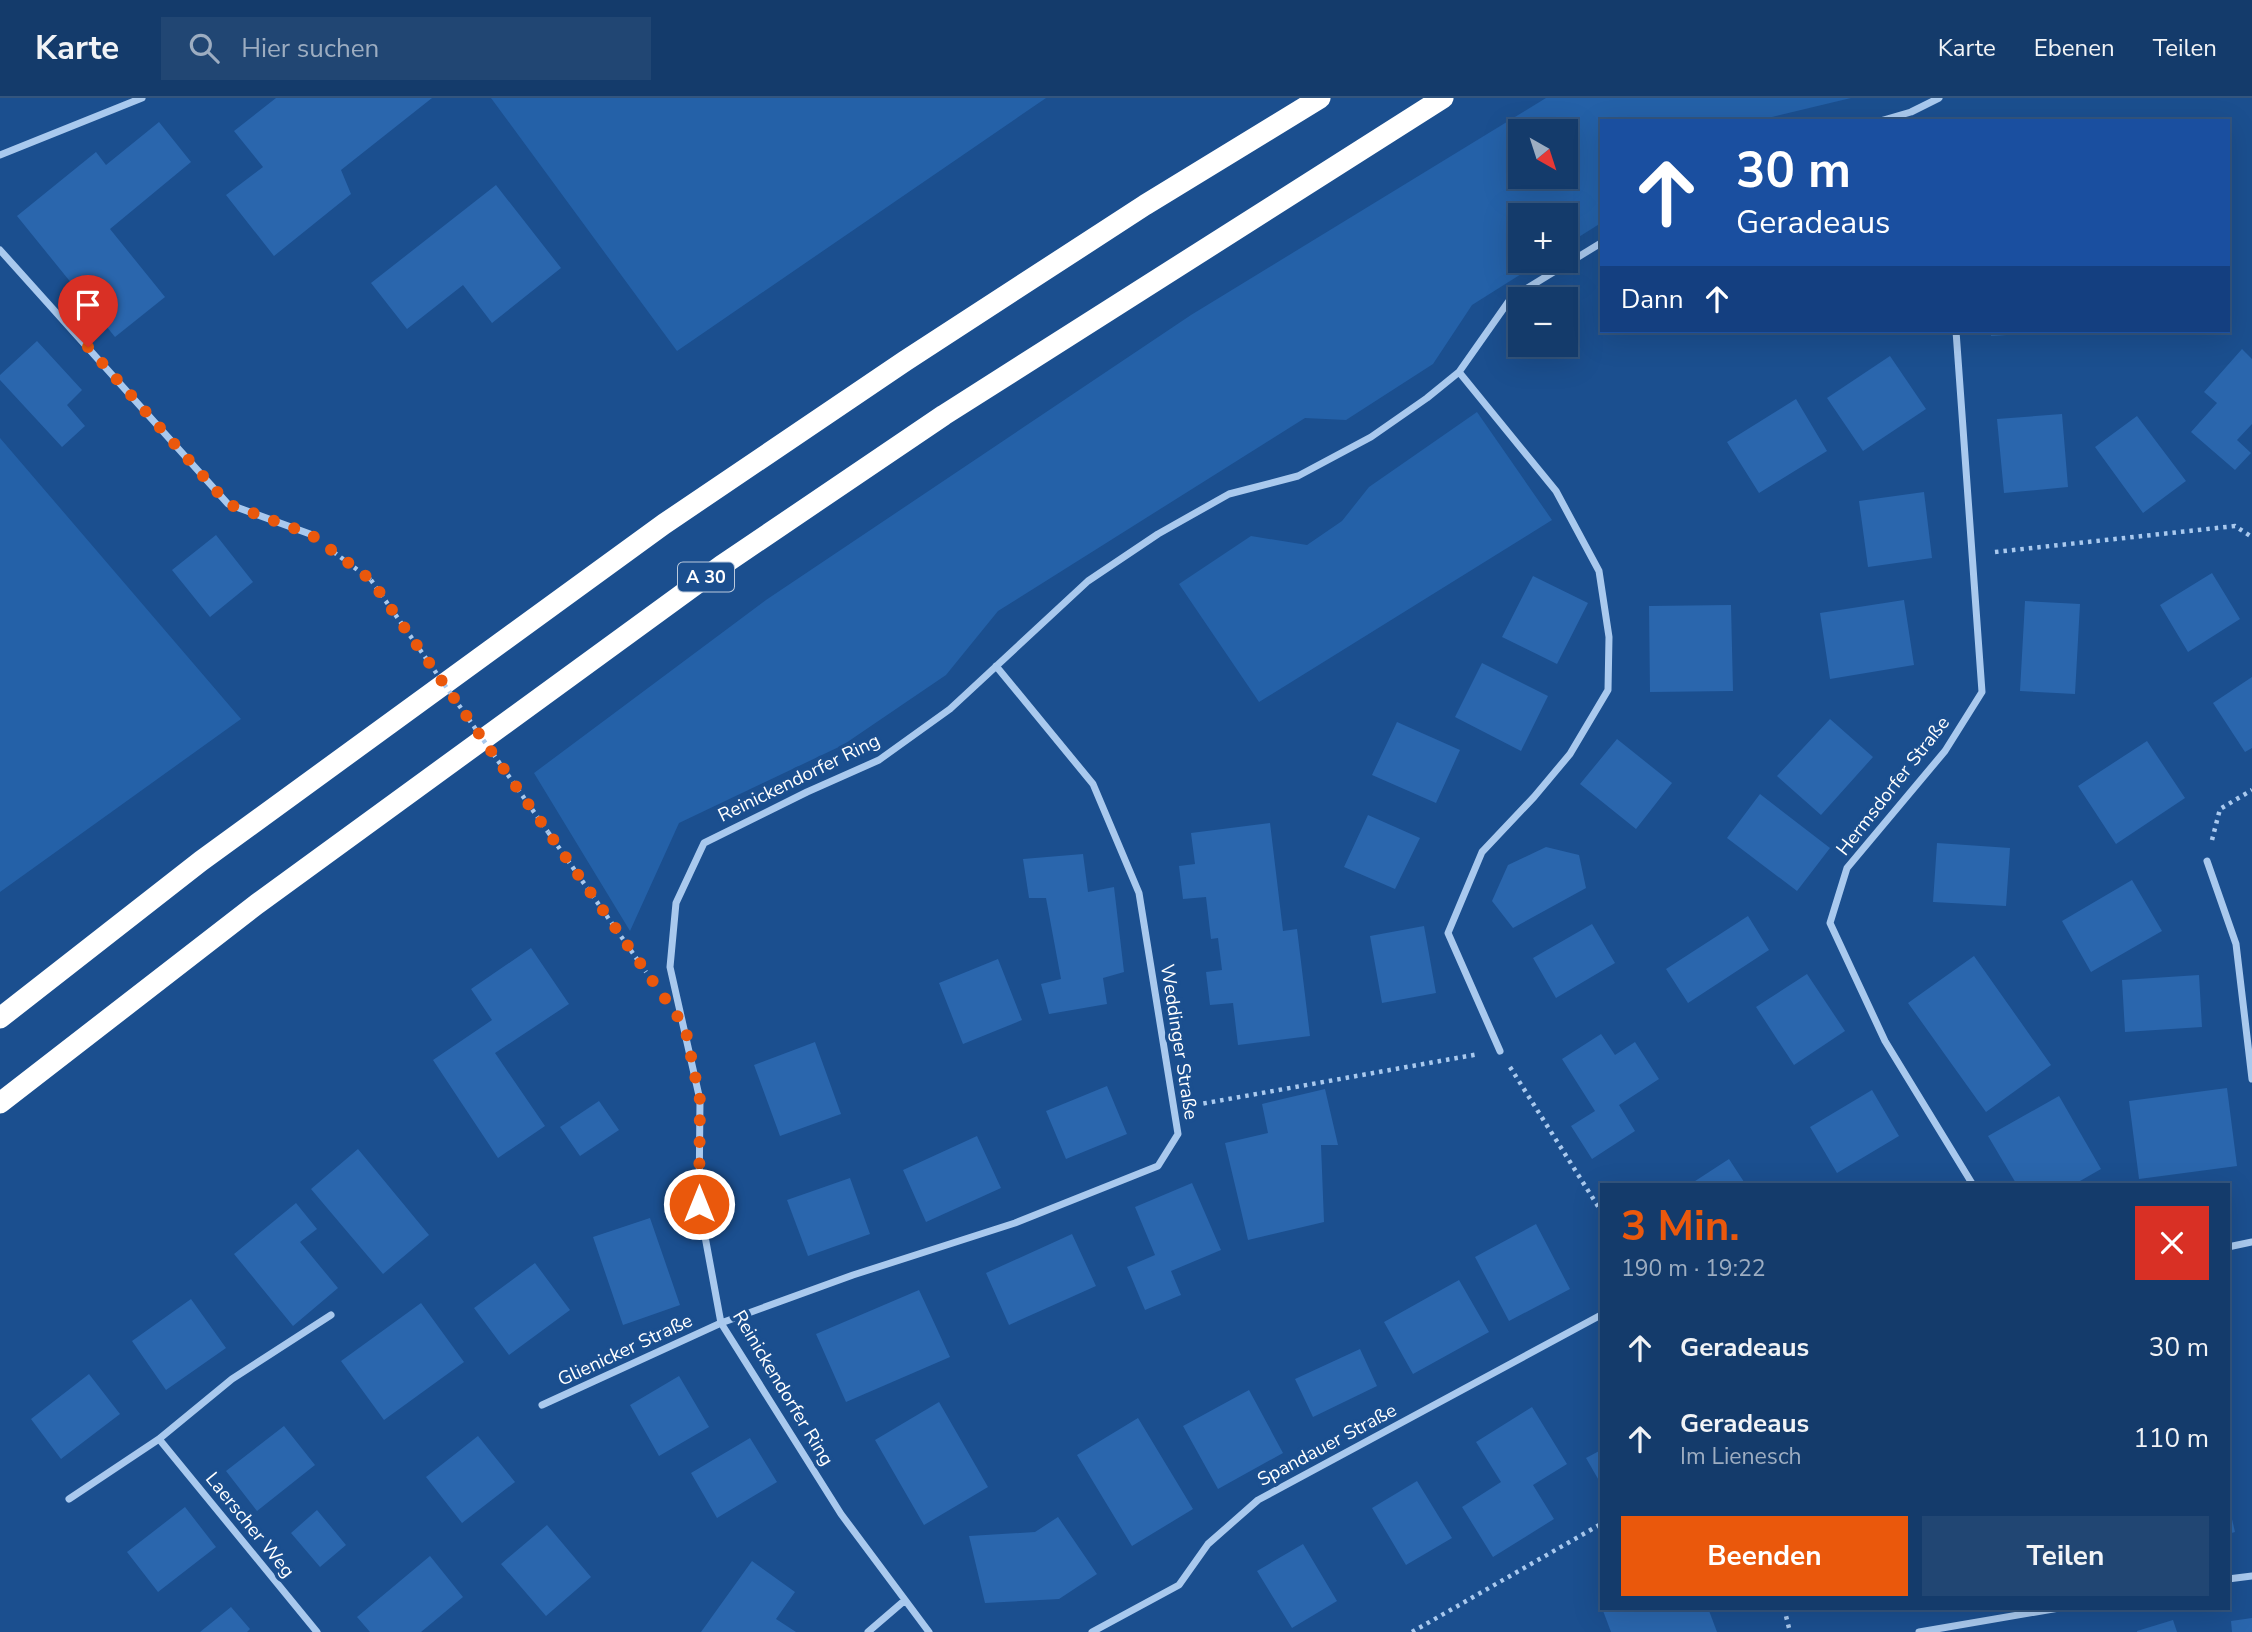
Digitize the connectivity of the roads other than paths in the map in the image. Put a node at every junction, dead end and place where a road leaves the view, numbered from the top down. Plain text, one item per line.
1 (142, 98) edge
2 (1320, 98) edge
3 (1443, 98) edge
4 (1939, 98) edge
5 (1887, 119) edge
6 (0, 155) edge
7 (1600, 244) edge
8 (0, 250) edge
9 (1956, 333) edge
10 (1459, 372) junction
11 (310, 534) road end
12 (996, 666) junction
13 (2207, 861) road end
14 (0, 1018) edge
15 (1500, 1051) road end
16 (2252, 1079) edge
17 (0, 1103) edge
18 (1972, 1183) edge
19 (2252, 1242) edge
20 (2230, 1247) edge
21 (331, 1315) dead end
22 (1600, 1316) edge
23 (721, 1323) junction
24 (542, 1405) dead end
25 (159, 1439) junction
26 (69, 1499) dead end
27 (2252, 1576) edge
28 (2230, 1579) edge
29 (904, 1601) junction
30 (2047, 1610) edge
31 (317, 1632) edge
32 (868, 1632) edge
33 (929, 1632) edge
34 (1092, 1632) edge
35 (1919, 1632) edge

1 - 6 street
2 - 14 highway
3 - 17 highway, A 30
4 - 5 street
7 - 10 street, Reinickendorfer Ring
8 - 11 street
9 - 18 street, Hermsdorfer Straße
10 - 12 street, Reinickendorfer Ring
10 - 15 street
12 - 23 street, Reinickendorfer Ring
12 - 23 street, Weddinger Straße
13 - 16 street
19 - 20 street
21 - 25 street
22 - 34 street, Spandauer Straße
23 - 24 street, Glienicker Straße
23 - 29 street, Reinickendorfer Ring
25 - 26 street
25 - 31 street, Laerscher Weg
27 - 28 street
29 - 32 street
29 - 33 street, Reinickendorfer Ring
30 - 35 street

